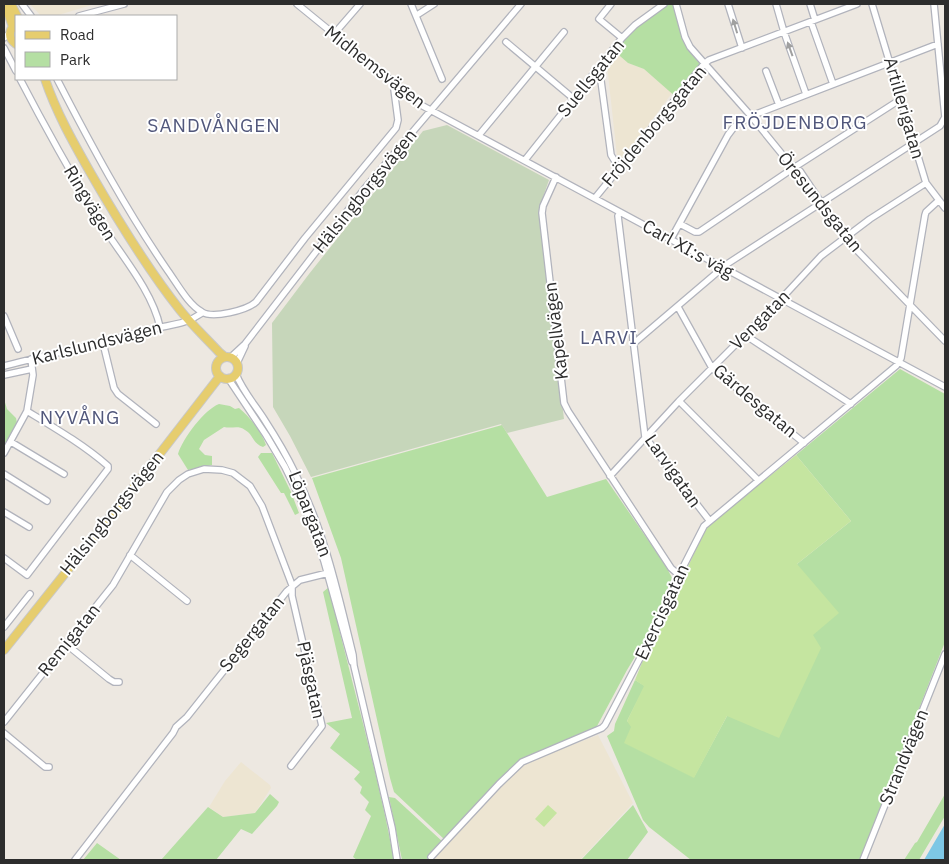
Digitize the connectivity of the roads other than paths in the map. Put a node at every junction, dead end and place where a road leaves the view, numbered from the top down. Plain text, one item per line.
1 (5, 4) edge
2 (22, 4) edge
3 (124, 4) edge
4 (297, 4) edge
5 (360, 4) edge
6 (412, 4) edge
7 (434, 4) edge
8 (521, 4) edge
9 (611, 4) edge
10 (664, 4) edge
11 (676, 4) edge
12 (728, 4) edge
13 (776, 4) edge
14 (810, 4) edge
15 (857, 4) edge
16 (872, 4) edge
17 (934, 4) edge
18 (30, 15) edge
19 (83, 15) edge
20 (417, 15) junction
21 (813, 21) junction
22 (11, 31) edge
23 (564, 32) dead end
24 (784, 32) junction
25 (334, 34) junction
26 (622, 38) junction
27 (4, 42) edge
28 (14, 42) edge
29 (506, 42) dead end
30 (938, 44) junction
31 (4, 48) edge
32 (742, 48) junction
33 (890, 63) junction
34 (704, 64) junction
35 (536, 67) junction
36 (15, 69) edge
37 (766, 72) dead end
38 (595, 73) junction
39 (442, 79) dead end
40 (21, 80) edge
41 (40, 80) edge
42 (45, 80) edge
43 (58, 80) edge
44 (393, 82) junction
45 (833, 84) junction
46 (806, 94) junction
47 (51, 98) junction
48 (574, 99) junction
49 (901, 99) junction
50 (779, 105) junction
51 (430, 110) junction
52 (751, 116) junction
53 (479, 135) junction
54 (913, 143) junction
55 (525, 160) junction
56 (620, 166) junction
57 (795, 167) junction
58 (556, 177) junction
59 (926, 183) junction
60 (595, 198) junction
61 (938, 201) junction
62 (822, 203) junction
63 (945, 208) edge
64 (620, 212) junction
65 (680, 224) junction
66 (845, 238) junction
67 (671, 239) junction
68 (723, 268) junction
69 (781, 300) junction
70 (909, 303) junction
71 (678, 307) junction
72 (202, 313) junction
73 (4, 316) edge
74 (190, 321) junction
75 (160, 327) junction
76 (745, 335) junction
77 (945, 341) edge
78 (103, 343) junction
79 (633, 344) junction
80 (18, 349) dead end
81 (31, 359) junction
82 (231, 359) junction
83 (218, 362) junction
84 (898, 362) junction
85 (4, 366) edge
86 (712, 368) junction
87 (32, 369) junction
88 (236, 374) junction
89 (4, 376) edge
90 (224, 377) junction
91 (945, 387) edge
92 (679, 401) junction
93 (851, 404) junction
94 (27, 411) junction
95 (156, 424) dead end
96 (645, 437) junction
97 (11, 442) junction
98 (804, 443) junction
99 (4, 453) edge
100 (4, 474) edge
101 (64, 474) dead end
102 (610, 476) junction
103 (758, 480) junction
104 (47, 501) dead end
105 (4, 512) edge
106 (708, 520) junction
107 (28, 527) dead end
108 (130, 555) junction
109 (4, 558) edge
110 (330, 573) junction
111 (679, 575) junction
112 (292, 585) junction
113 (30, 594) dead end
114 (188, 601) dead end
115 (4, 627) edge
116 (66, 644) junction
117 (4, 650) edge
118 (945, 654) edge
119 (119, 682) dead end
120 (4, 722) edge
121 (4, 733) edge
122 (291, 766) dead end
123 (49, 767) dead end
124 (431, 857) dead end
125 (74, 860) edge
126 (398, 860) edge
127 (864, 860) edge

1 - 22 main road
2 - 18 street
3 - 19 street
4 - 25 street, Midhemsvägen
5 - 25 street
6 - 20 street
7 - 20 street
8 - 51 street, Hälsingborgsvägen
9 - 26 street
10 - 26 street, Suellsgatan
11 - 34 street, Öresundsgatan
32 -> 12 street
13 - 24 street
14 - 21 street
15 - 21 street, Fröjdenborgsgatan
16 - 33 street, Artillerigatan
17 - 30 street
20 - 39 street
21 - 24 street, Fröjdenborgsgatan
21 - 45 street
22 - 28 main road
23 - 35 street
24 - 32 street, Fröjdenborgsgatan
46 -> 24 street
25 - 44 street, Midhemsvägen
26 - 38 street, Suellsgatan
27 - 28 street
29 - 35 street
30 - 33 street
30 - 54 street
31 - 36 street
32 - 34 street, Fröjdenborgsgatan
33 - 45 street
33 - 49 street, Artillerigatan
34 - 52 street, Öresundsgatan
34 - 56 street, Fröjdenborgsgatan
35 - 48 street
35 - 53 street
37 - 50 street
38 - 48 street, Suellsgatan
38 - 56 street
40 - 75 street, Ringvägen
41 - 47 main road, Ringvägen
42 - 47 main road, Ringvägen
43 - 72 street, Ringvägen
44 - 51 street, Midhemsvägen
44 - 72 street, Hälsingborgsvägen
45 - 46 street
46 - 50 street
47 - 74 main road, Ringvägen
48 - 55 street, Suellsgatan
49 - 54 street, Artillerigatan
49 - 57 street
50 - 52 street
51 - 53 street, Carl XI:s väg
51 - 82 street, Hälsingborgsvägen
52 - 57 street, Öresundsgatan
52 - 65 street
53 - 55 street, Carl XI:s väg
54 - 59 street, Artillerigatan
54 - 62 street
55 - 58 street, Carl XI:s väg
56 - 60 street, Fröjdenborgsgatan
57 - 62 street, Öresundsgatan
57 - 65 street
58 - 60 street, Carl XI:s väg
58 - 102 street, Kapellvägen
59 - 61 street, Artillerigatan
59 - 66 street, Vengatan
60 - 64 street, Carl XI:s väg
61 - 63 street, Artillerigatan
61 - 70 street
62 - 66 street, Öresundsgatan
62 - 68 street
64 - 67 street, Carl XI:s väg
64 - 79 street, Larvigatan
65 - 67 street
66 - 69 street, Vengatan
66 - 70 street, Öresundsgatan
67 - 68 street, Carl XI:s väg
68 - 69 street, Carl XI:s väg
68 - 71 street
69 - 76 street, Vengatan
69 - 84 street, Carl XI:s väg
70 - 77 street, Öresundsgatan
70 - 84 street
71 - 79 street
71 - 86 street, Gärdesgatan
72 - 74 street
73 - 80 street
74 - 75 street, Karlslundsvägen
74 - 82 main road, Ringvägen
74 - 83 main road, Ringvägen
75 - 78 street, Karlslundsvägen
76 - 86 street, Vengatan
76 - 93 street
78 - 81 street, Karlslundsvägen
78 - 95 street
79 - 96 street, Larvigatan
81 - 85 street, Karlslundsvägen
81 - 87 street
82 - 83 main road
82 - 88 main road
83 - 90 main road
84 - 91 street, Carl XI:s väg
84 - 93 street, Exercisgatan
86 - 92 street, Vengatan
86 - 98 street, Gärdesgatan
87 - 89 street, Karlslundsvägen
87 - 94 street
88 - 90 main road
88 - 110 street, Löpargatan
90 - 110 street, Löpargatan
90 - 117 main road, Hälsingborgsvägen
92 - 96 street, Vengatan
92 - 103 street
93 - 98 street, Exercisgatan
94 - 97 street
94 - 109 street
96 - 102 street, Vengatan
96 - 106 street, Larvigatan
97 - 99 street
97 - 101 street
98 - 103 street, Exercisgatan
100 - 104 street
102 - 111 street, Kapellvägen
103 - 106 street, Exercisgatan
105 - 107 street
106 - 111 street, Exercisgatan
108 - 112 street, Remigatan
108 - 114 street
108 - 116 street, Remigatan
110 - 112 street, Segergatan
110 - 126 street, Löpargatan
111 - 124 street, Exercisgatan
112 - 122 street, Pjäsgatan
112 - 125 street, Segergatan
113 - 115 street
116 - 119 street
116 - 120 street, Remigatan
118 - 127 street, Strandvägen
121 - 123 street

